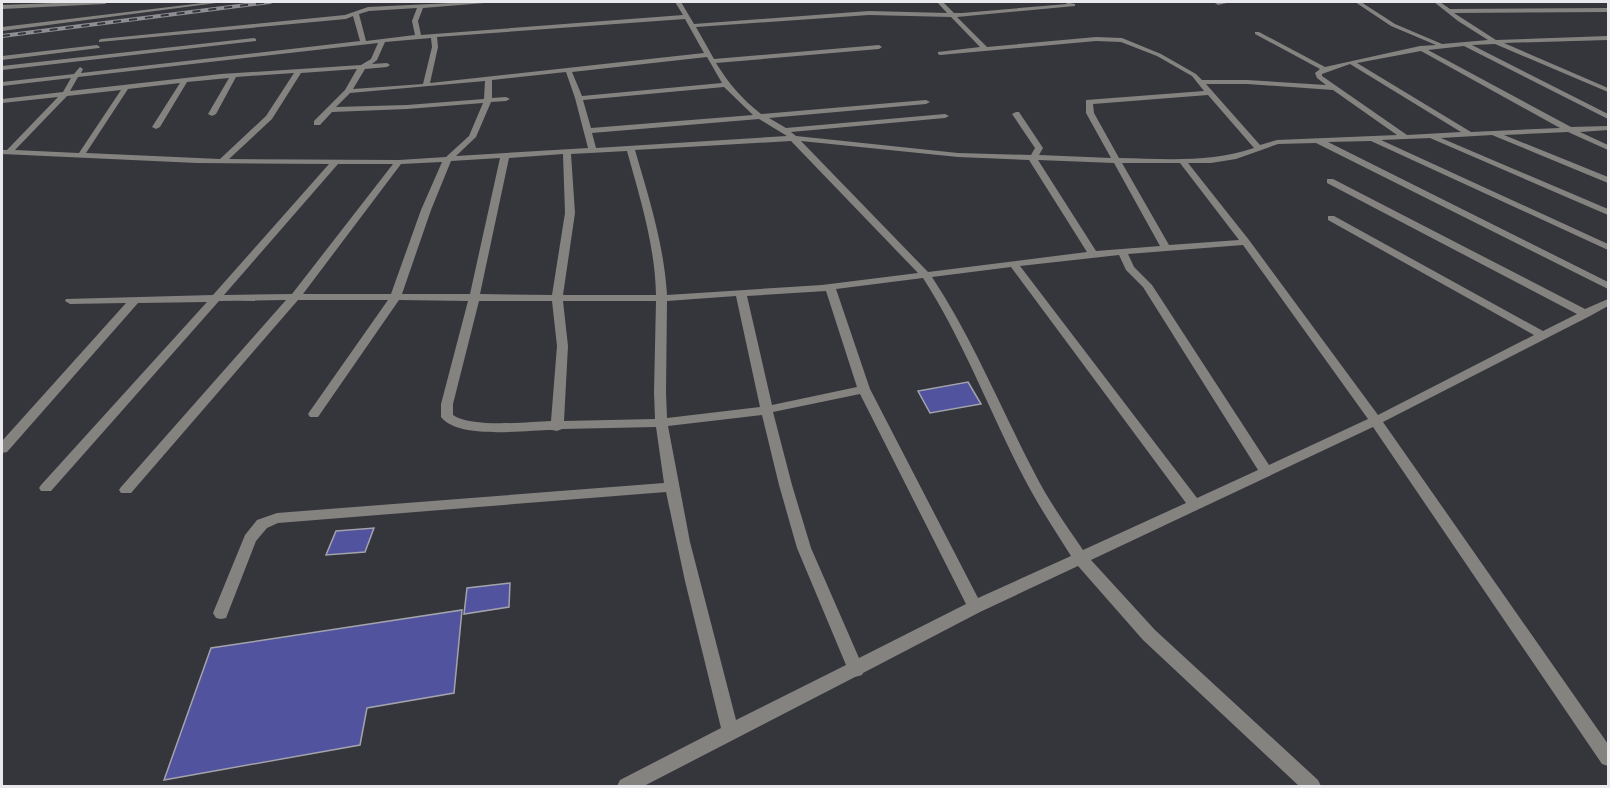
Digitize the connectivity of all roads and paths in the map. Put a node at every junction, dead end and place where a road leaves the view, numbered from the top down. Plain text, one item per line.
1 (44, 2) edge
2 (105, 2) edge
3 (221, 2) edge
4 (494, 2) edge
5 (678, 2) edge
6 (940, 2) edge
7 (1068, 2) edge
8 (1228, 2) edge
9 (1358, 2) edge
10 (1437, 2) edge
11 (1608, 2) edge
12 (452, 3) edge
13 (1218, 3) edge
14 (1590, 3) edge
15 (38, 5) junction
16 (421, 6) junction
17 (2, 7) edge
18 (1608, 10) edge
19 (1451, 11) junction
20 (356, 15) junction
21 (952, 15) junction
22 (689, 22) junction
23 (2, 29) edge
24 (1257, 33) dead end
25 (434, 36) junction
26 (418, 37) junction
27 (1608, 38) edge
28 (254, 40) dead end
29 (100, 41) junction
30 (382, 41) junction
31 (1494, 41) junction
32 (364, 44) junction
33 (1465, 44) junction
34 (1442, 45) junction
35 (879, 47) dead end
36 (1420, 48) junction
37 (985, 49) junction
38 (940, 53) dead end
39 (2, 58) edge
40 (87, 58) junction
41 (710, 58) junction
42 (1351, 62) junction
43 (387, 65) dead end
44 (362, 67) junction
45 (2, 68) edge
46 (1324, 69) junction
47 (568, 70) junction
48 (299, 71) junction
49 (77, 74) junction
50 (234, 75) junction
51 (489, 78) junction
52 (185, 80) junction
53 (1201, 82) junction
54 (2, 84) edge
55 (426, 85) junction
56 (726, 85) junction
57 (126, 87) junction
58 (1333, 88) junction
59 (1607, 89) edge
60 (348, 91) junction
61 (1211, 93) junction
62 (65, 94) junction
63 (506, 99) dead end
64 (579, 99) junction
65 (488, 100) junction
66 (2, 102) edge
67 (926, 102) dead end
68 (329, 110) junction
69 (212, 114) dead end
70 (1016, 114) dead end
71 (758, 115) junction
72 (945, 116) dead end
73 (1608, 117) edge
74 (317, 123) dead end
75 (156, 127) dead end
76 (1608, 128) edge
77 (1570, 130) junction
78 (587, 131) junction
79 (1491, 133) junction
80 (789, 134) junction
81 (1468, 134) junction
82 (1405, 136) junction
83 (1430, 136) junction
84 (1370, 138) junction
85 (1318, 141) junction
86 (630, 148) junction
87 (1258, 148) junction
88 (1608, 148) edge
89 (593, 151) junction
90 (5, 152) edge
91 (567, 153) junction
92 (82, 154) junction
93 (505, 156) junction
94 (1033, 159) junction
95 (447, 160) junction
96 (222, 161) junction
97 (1118, 161) junction
98 (1182, 161) junction
99 (335, 162) junction
100 (399, 162) junction
101 (1608, 180) edge
102 (1330, 181) dead end
103 (1608, 212) edge
104 (1331, 218) dead end
105 (1245, 242) junction
106 (1608, 247) edge
107 (1166, 248) junction
108 (1122, 252) junction
109 (1093, 254) junction
110 (1014, 265) junction
111 (927, 276) junction
112 (1608, 286) edge
113 (830, 287) junction
114 (741, 294) junction
115 (295, 297) junction
116 (395, 298) junction
117 (661, 298) junction
118 (215, 299) junction
119 (474, 299) junction
120 (557, 299) junction
121 (70, 300) dead end
122 (135, 300) junction
123 (1608, 302) edge
124 (1586, 314) junction
125 (1544, 336) junction
126 (864, 388) junction
127 (766, 410) junction
128 (314, 414) dead end
129 (1375, 421) junction
130 (662, 423) junction
131 (556, 427) junction
132 (2, 449) edge
133 (1266, 471) junction
134 (673, 487) junction
135 (46, 488) dead end
136 (126, 490) dead end
137 (1194, 504) junction
138 (1081, 559) junction
139 (975, 608) junction
140 (221, 613) dead end
141 (856, 670) junction
142 (731, 733) junction
143 (1608, 758) edge
144 (626, 786) edge
145 (1312, 786) edge

1 - 15 street
2 - 15 street
3 - 23 street
4 - 12 street
5 - 22 street
6 - 21 street
7 - 21 street
8 - 13 street
9 - 34 street
10 - 19 street
11 - 14 street
12 - 16 street
15 - 17 street
16 - 20 street
16 - 26 street
18 - 19 street
19 - 31 street
20 - 29 street
20 - 32 street
21 - 22 street
21 - 37 street
22 - 25 street
22 - 41 street
24 - 46 street
25 - 26 street
25 - 55 street
26 - 30 street
27 - 31 street
28 - 40 street
29 - 39 street
29 - 40 street
30 - 32 street
30 - 44 street
31 - 33 street
31 - 59 street
32 - 49 street
33 - 34 street
33 - 73 street
34 - 36 street
35 - 41 street
36 - 42 street
36 - 77 street
37 - 38 street
37 - 53 street
40 - 45 street
40 - 49 street
41 - 47 street
41 - 56 street
42 - 46 street
42 - 81 street
43 - 44 street
44 - 48 street
44 - 60 street
46 - 58 street
47 - 51 street
47 - 64 street
48 - 50 street
48 - 96 street
49 - 54 street
49 - 62 street
50 - 52 street
50 - 69 street
51 - 55 street
51 - 65 street
52 - 57 street
52 - 75 street
53 - 58 street
53 - 61 street
55 - 60 street
56 - 64 street
56 - 71 street
57 - 62 street
57 - 92 street
58 - 82 street
60 - 68 street
61 - 87 street
61 - 97 street
62 - 66 street
62 - 90 street
63 - 65 street
64 - 78 street
65 - 68 street
65 - 95 street
67 - 71 street
68 - 74 street
70 - 94 street
71 - 78 street
71 - 80 street
72 - 80 street
76 - 77 street
77 - 79 street
77 - 88 street
78 - 89 street
79 - 81 street
79 - 101 street
80 - 86 street
80 - 94 street
80 - 111 street
81 - 83 street
82 - 83 street
82 - 84 street
83 - 103 street
84 - 85 street
84 - 106 street
85 - 87 street
85 - 112 street
86 - 89 street
86 - 117 street
87 - 98 street
89 - 91 street
90 - 92 street
91 - 93 street
91 - 120 street
92 - 96 street
93 - 95 street
93 - 119 street
94 - 97 street
94 - 109 street
95 - 100 street
95 - 116 street
96 - 99 street
97 - 98 street
97 - 107 street
98 - 105 street
99 - 100 street
99 - 118 street
100 - 115 street
102 - 124 street
104 - 125 street
105 - 107 street
105 - 129 street
107 - 108 street
108 - 109 street
108 - 133 street
109 - 110 street
110 - 111 street
110 - 137 street
111 - 113 street
111 - 138 street
113 - 114 street
113 - 126 street
114 - 117 street
114 - 127 street
115 - 116 street
115 - 118 street
115 - 136 street
116 - 119 street
116 - 128 street
117 - 120 street
117 - 130 street
118 - 122 street
118 - 135 street
119 - 120 street
119 - 131 street
120 - 131 street
121 - 122 street
122 - 132 street
123 - 124 street
124 - 125 street
125 - 129 street
126 - 127 street
126 - 139 street
127 - 130 street
127 - 141 street
129 - 133 street
129 - 143 street
130 - 131 street
130 - 134 street
133 - 137 street
134 - 140 street
134 - 142 street
137 - 138 street
138 - 139 street
138 - 145 street
139 - 141 street
141 - 142 street
142 - 144 street

